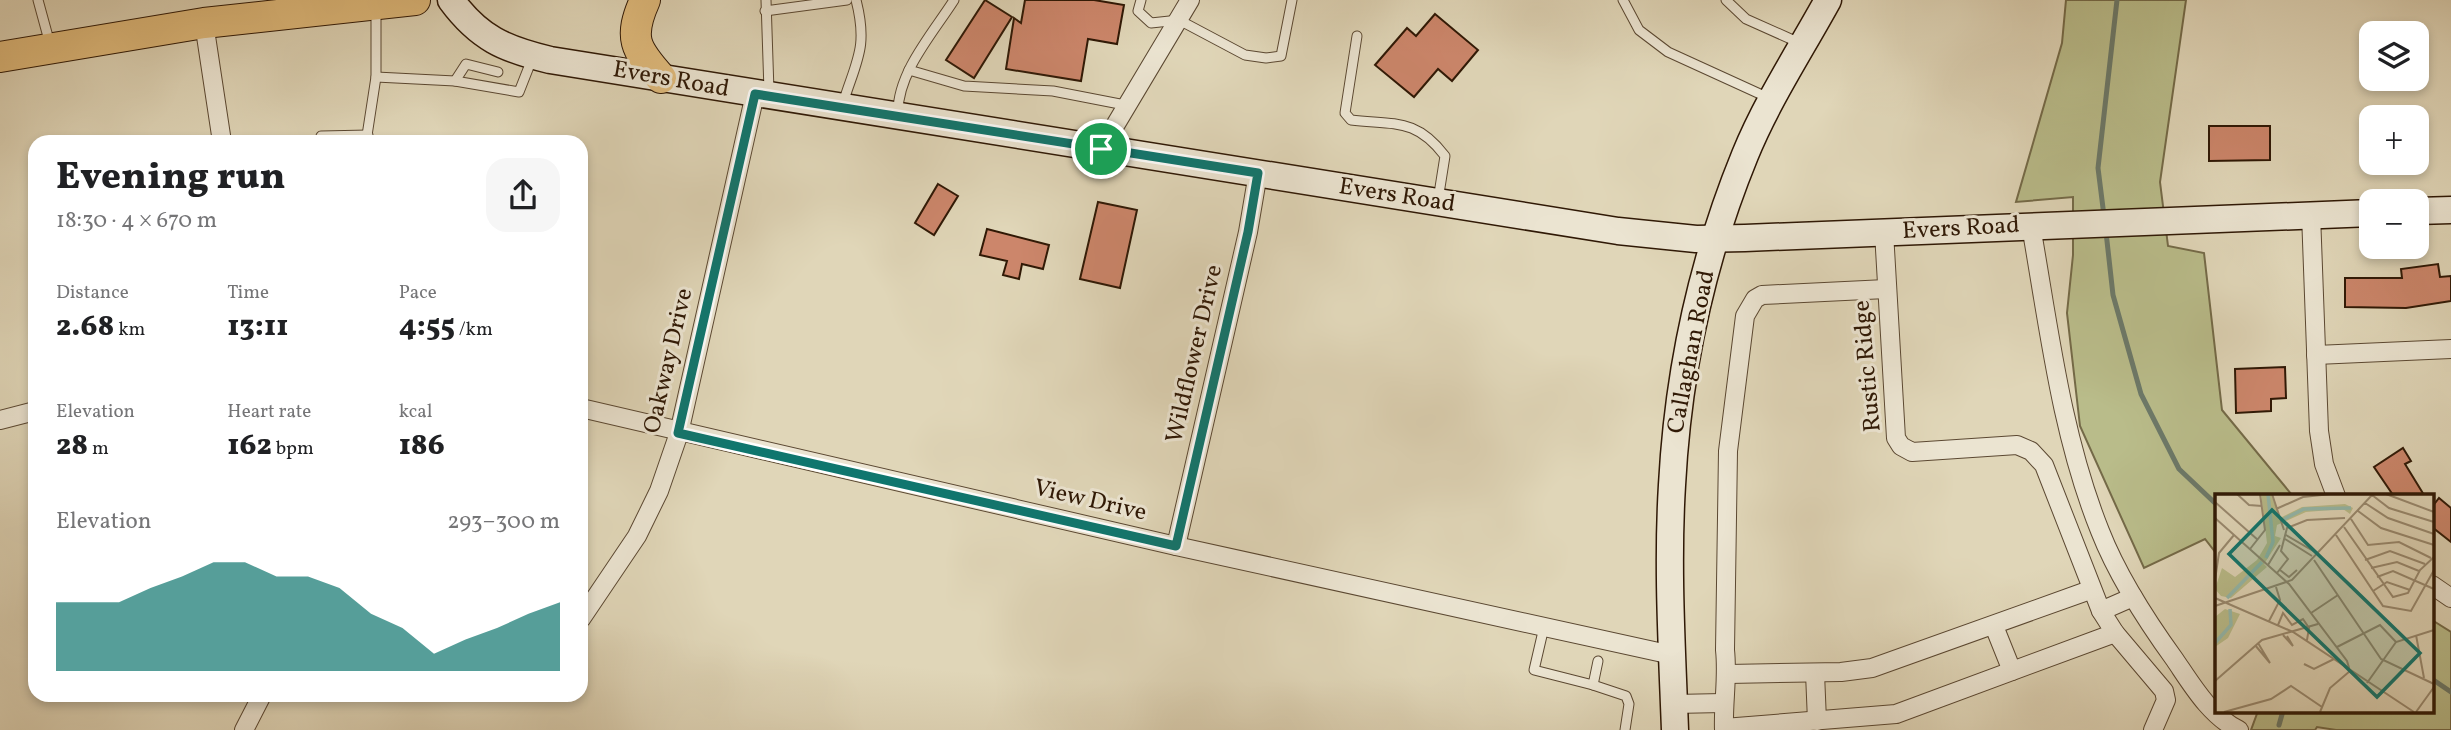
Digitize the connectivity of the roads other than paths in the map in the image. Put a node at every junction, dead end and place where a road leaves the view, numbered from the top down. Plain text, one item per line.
1 (38, 0) edge
2 (415, 0) edge
3 (451, 0) edge
4 (645, 0) edge
5 (766, 0) edge
6 (847, 0) edge
7 (856, 0) edge
8 (954, 0) edge
9 (1141, 0) edge
10 (1189, 0) edge
11 (1292, 0) edge
12 (1623, 0) edge
13 (1726, 0) edge
14 (1828, 0) edge
15 (377, 5) junction
16 (765, 11) junction
17 (1179, 20) junction
18 (204, 23) junction
19 (1357, 36) dead end
20 (1804, 44) junction
21 (52, 49) junction
22 (534, 56) junction
23 (0, 57) edge
24 (503, 60) junction
25 (909, 70) junction
26 (376, 77) junction
27 (661, 78) junction
28 (455, 80) junction
29 (493, 86) junction
30 (762, 95) junction
31 (1773, 100) junction
32 (1125, 105) junction
33 (841, 108) junction
34 (898, 117) junction
35 (221, 135) edge
36 (367, 135) edge
37 (1101, 149) junction
38 (1258, 173) junction
39 (1438, 202) junction
40 (2451, 210) edge
41 (2429, 211) edge
42 (2359, 213) edge
43 (2311, 215) junction
44 (2031, 226) junction
45 (1884, 232) junction
46 (1714, 238) junction
47 (1886, 289) junction
48 (2451, 349) edge
49 (2316, 355) junction
50 (588, 410) edge
51 (28, 413) edge
52 (0, 420) edge
53 (678, 433) junction
54 (2336, 494) edge
55 (1176, 546) junction
56 (2434, 586) edge
57 (2090, 590) junction
58 (2133, 597) junction
59 (2451, 598) edge
60 (588, 609) edge
61 (2101, 611) junction
62 (1994, 626) junction
63 (1544, 627) junction
64 (2115, 634) junction
65 (1672, 654) junction
66 (1598, 661) dead end
67 (2012, 671) junction
68 (1815, 673) junction
69 (1728, 674) junction
70 (1594, 685) junction
71 (258, 702) edge
72 (1723, 703) junction
73 (1675, 717) edge
74 (1817, 721) junction
75 (1724, 729) edge
76 (244, 730) edge
77 (1625, 730) edge
78 (2153, 730) edge
79 (2239, 730) edge

1 - 21 lane
2 - 15 main road
3 - 24 main road, Evers Road
4 - 27 main road
5 - 16 lane
6 - 16 lane
7 - 33 lane
8 - 25 lane
9 - 17 lane
10 - 17 street
11 - 17 lane
12 - 31 lane
13 - 20 lane
14 - 20 main road, Callaghan Road
15 - 18 main road
15 - 26 lane
16 - 30 lane
17 - 32 street
18 - 21 main road
18 - 35 street
19 - 39 lane
20 - 31 main road, Callaghan Road
21 - 23 main road
22 - 24 main road, Evers Road
22 - 27 main road, Evers Road
22 - 29 lane
24 - 28 lane
24 - 29 lane
25 - 32 lane
25 - 34 lane
26 - 28 lane
26 - 36 lane
27 - 30 main road, Evers Road
28 - 29 lane
30 - 33 main road, Evers Road
30 - 53 street, Oakway Drive
31 - 46 main road, Callaghan Road
32 - 37 street
33 - 34 main road, Evers Road
34 - 37 main road, Evers Road
37 - 38 main road, Evers Road
38 - 39 main road, Evers Road
38 - 55 street, Wildflower Drive
39 - 46 main road, Evers Road
40 - 41 main road
42 - 43 main road, Evers Road
43 - 44 main road, Evers Road
43 - 49 street
44 - 45 main road, Evers Road
44 - 58 street
45 - 46 main road, Evers Road
45 - 47 street, Rustic Ridge
46 - 65 main road, Callaghan Road
47 - 57 street, Rustic Ridge
47 - 69 street, Callaghan Road
48 - 49 street
49 - 54 street
50 - 53 street, View Drive
51 - 52 street
53 - 55 street, View Drive
53 - 60 street, Oakway Drive
55 - 63 street, View Drive
56 - 59 street
57 - 61 street
57 - 62 street
58 - 61 street
58 - 79 street
61 - 64 street
62 - 67 street
62 - 68 street
63 - 65 street, View Drive
63 - 70 lane
64 - 67 street
64 - 78 street
65 - 73 main road, Callaghan Road
66 - 70 lane
67 - 74 street
68 - 69 street
68 - 74 street
69 - 72 street, Callaghan Road
70 - 77 lane
71 - 76 street
72 - 73 street
72 - 75 street, Callaghan Road
74 - 75 street

